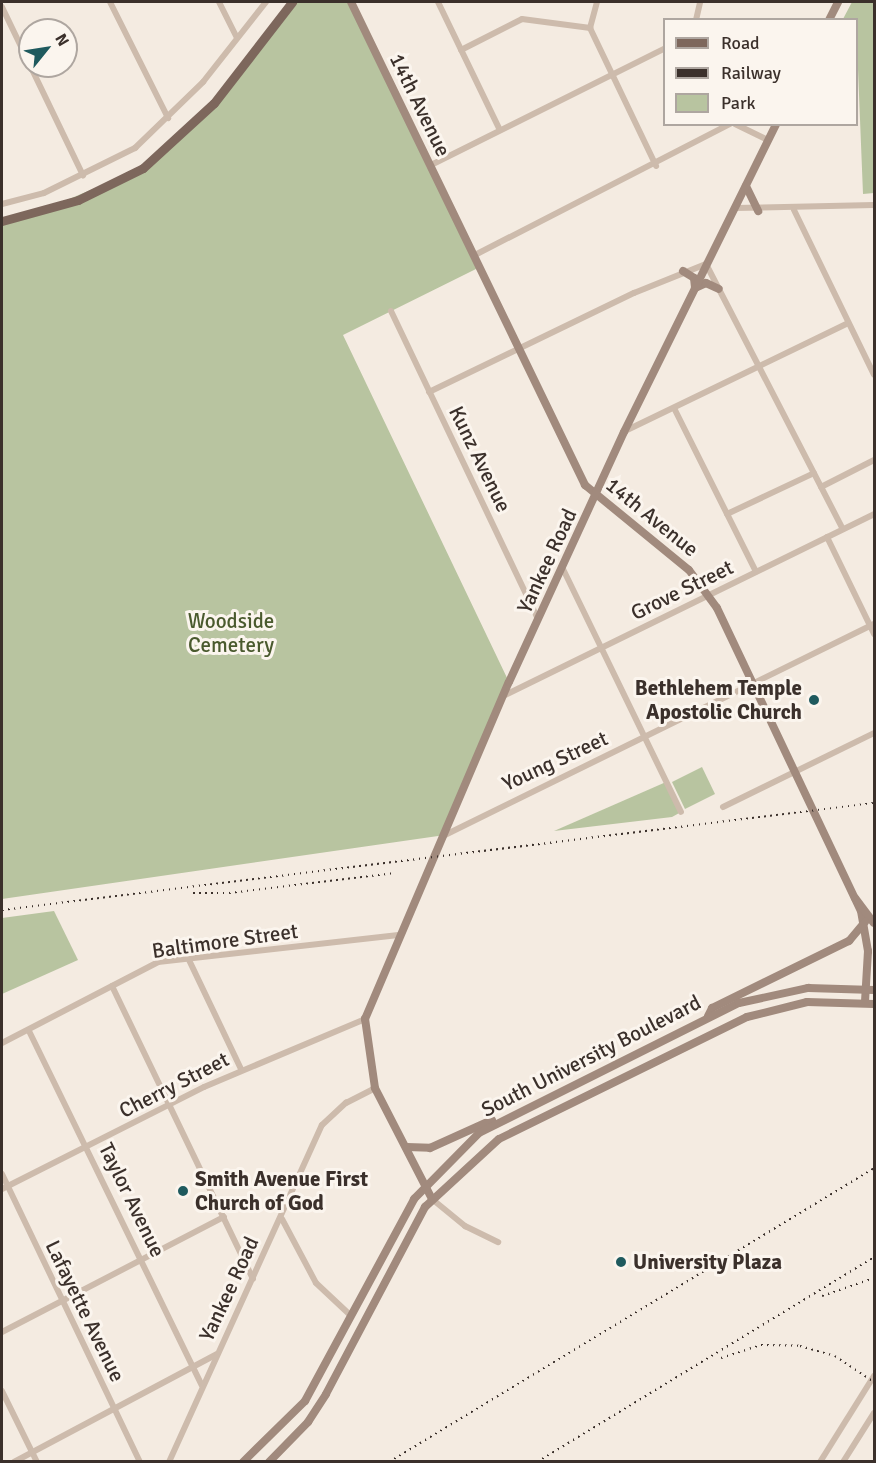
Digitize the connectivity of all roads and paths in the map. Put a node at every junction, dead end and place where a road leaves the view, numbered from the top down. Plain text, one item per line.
1 (110, 2) edge
2 (219, 2) edge
3 (266, 2) edge
4 (292, 2) edge
5 (351, 2) edge
6 (438, 2) edge
7 (597, 2) edge
8 (700, 2) edge
9 (838, 2) edge
10 (2, 7) edge
11 (696, 18) edge
12 (830, 18) edge
13 (590, 28) junction
14 (237, 38) junction
15 (461, 50) junction
16 (663, 50) edge
17 (613, 75) junction
18 (168, 118) junction
19 (726, 126) edge
20 (739, 126) edge
21 (775, 126) edge
22 (500, 130) junction
23 (768, 140) junction
24 (429, 166) junction
25 (656, 166) junction
26 (83, 175) junction
27 (747, 186) junction
28 (2, 204) edge
29 (874, 205) edge
30 (735, 208) junction
31 (794, 210) junction
32 (758, 211) junction
33 (2, 221) edge
34 (473, 256) junction
35 (706, 264) junction
36 (683, 271) junction
37 (695, 288) junction
38 (719, 289) junction
39 (391, 311) dead end
40 (848, 323) junction
41 (518, 349) junction
42 (760, 367) junction
43 (874, 375) edge
44 (429, 392) junction
45 (674, 408) junction
46 (624, 432) junction
47 (874, 460) edge
48 (814, 473) junction
49 (821, 487) junction
50 (596, 496) junction
51 (727, 514) junction
52 (874, 514) edge
53 (843, 529) junction
54 (827, 537) junction
55 (563, 569) junction
56 (756, 572) junction
57 (709, 594) junction
58 (539, 621) junction
59 (873, 625) edge
60 (874, 633) edge
61 (601, 648) junction
62 (754, 682) junction
63 (503, 696) junction
64 (874, 733) edge
65 (644, 737) junction
66 (796, 771) junction
67 (723, 807) dead end
68 (681, 812) dead end
69 (445, 835) junction
70 (870, 922) edge
71 (398, 935) junction
72 (189, 960) junction
73 (112, 986) junction
74 (870, 989) edge
75 (864, 1002) junction
76 (874, 1004) edge
77 (708, 1017) junction
78 (365, 1019) junction
79 (29, 1030) junction
80 (2, 1043) edge
81 (241, 1070) junction
82 (375, 1088) junction
83 (171, 1104) junction
84 (501, 1118) junction
85 (89, 1147) junction
86 (407, 1147) junction
87 (2, 1174) edge
88 (425, 1183) junction
89 (4, 1187) edge
90 (432, 1199) junction
91 (224, 1217) junction
92 (282, 1218) junction
93 (498, 1242) dead end
94 (143, 1260) junction
95 (254, 1279) junction
96 (62, 1301) junction
97 (349, 1314) junction
98 (2, 1332) edge
99 (218, 1354) junction
100 (194, 1367) junction
101 (874, 1376) edge
102 (202, 1385) junction
103 (2, 1391) edge
104 (115, 1409) junction
105 (874, 1413) edge
106 (32, 1452) junction
107 (14, 1461) edge
108 (37, 1461) edge
109 (140, 1461) edge
110 (169, 1461) edge
111 (243, 1461) edge
112 (269, 1461) edge
113 (820, 1461) edge
114 (843, 1461) edge

1 - 18 street
2 - 14 street
3 - 14 street
4 - 33 main road
5 - 24 street, 14th Avenue
6 - 15 street
7 - 13 street
8 - 11 street
9 - 12 street
10 - 26 street
13 - 15 street
13 - 17 street
14 - 18 street
15 - 22 street
16 - 17 street
17 - 22 street
17 - 25 street
18 - 26 street
19 - 25 street
20 - 23 street
21 - 23 street, Yankee Road
22 - 24 street
23 - 27 street, Yankee Road
24 - 34 street, 14th Avenue
25 - 34 street
26 - 28 street
27 - 30 street, Yankee Road
27 - 32 street
29 - 31 street
30 - 32 street
30 - 35 street, Yankee Road
31 - 32 street
31 - 40 street
34 - 41 street, 14th Avenue
35 - 36 street
35 - 37 street, Yankee Road
35 - 38 street
36 - 37 street
36 - 41 street
37 - 38 street
37 - 46 street, Yankee Road
38 - 42 street
39 - 44 street, Kunz Avenue
40 - 42 street
40 - 43 street
41 - 44 street
41 - 50 street, 14th Avenue
42 - 45 street
42 - 48 street
44 - 58 street, Kunz Avenue
45 - 46 street
45 - 51 street
46 - 50 street, Yankee Road
47 - 49 street
48 - 49 street
48 - 51 street
49 - 53 street
50 - 55 street, Yankee Road
50 - 57 street, 14th Avenue
51 - 56 street
52 - 53 street, Grove Street
53 - 54 street, Grove Street
54 - 56 street, Grove Street
54 - 59 street
55 - 58 street, Yankee Road
55 - 61 street
56 - 57 street, Grove Street
57 - 61 street, Grove Street
57 - 62 street, 14th Avenue
58 - 63 street, Yankee Road
59 - 60 street
59 - 62 street, Young Street
61 - 63 street, Grove Street
61 - 65 street
62 - 65 street, Young Street
62 - 66 street, 14th Avenue
63 - 69 street, Yankee Road
64 - 66 street
65 - 68 street
65 - 69 street, Young Street
66 - 67 street
66 - 70 street, 14th Avenue
69 - 71 street, Yankee Road
70 - 74 street
70 - 77 street
71 - 72 street, Baltimore Street
71 - 78 street, Yankee Road
72 - 73 street, Baltimore Street
72 - 81 street
73 - 79 street, Baltimore Street
73 - 83 street
74 - 75 street
74 - 77 street, South University Boulevard
75 - 76 street, South University Boulevard
75 - 90 street, South University Boulevard
77 - 84 street, South University Boulevard
78 - 81 street, Cherry Street
78 - 82 street
79 - 80 street, Baltimore Street
79 - 85 street, Taylor Avenue
81 - 83 street, Cherry Street
82 - 86 street
82 - 92 street, Yankee Road
83 - 85 street, Cherry Street
83 - 91 street
84 - 86 street
84 - 88 street, South University Boulevard
85 - 89 street, Cherry Street
85 - 94 street, Taylor Avenue
86 - 88 street
87 - 89 street, Lafayette Avenue
88 - 90 street
88 - 97 street, South University Boulevard
89 - 96 street, Lafayette Avenue
90 - 93 street
90 - 112 street, South University Boulevard
91 - 94 street
91 - 95 street
92 - 95 street, Yankee Road
92 - 97 street
94 - 96 street
94 - 100 street, Taylor Avenue
95 - 99 street, Yankee Road
96 - 98 street
96 - 104 street, Lafayette Avenue
97 - 111 street, South University Boulevard
99 - 100 street
99 - 102 street, Yankee Road
100 - 102 street, Taylor Avenue
100 - 104 street
101 - 113 street
102 - 110 street, Yankee Road
103 - 106 street
104 - 106 street
104 - 109 street, Lafayette Avenue
105 - 114 street
106 - 107 street
106 - 108 street

